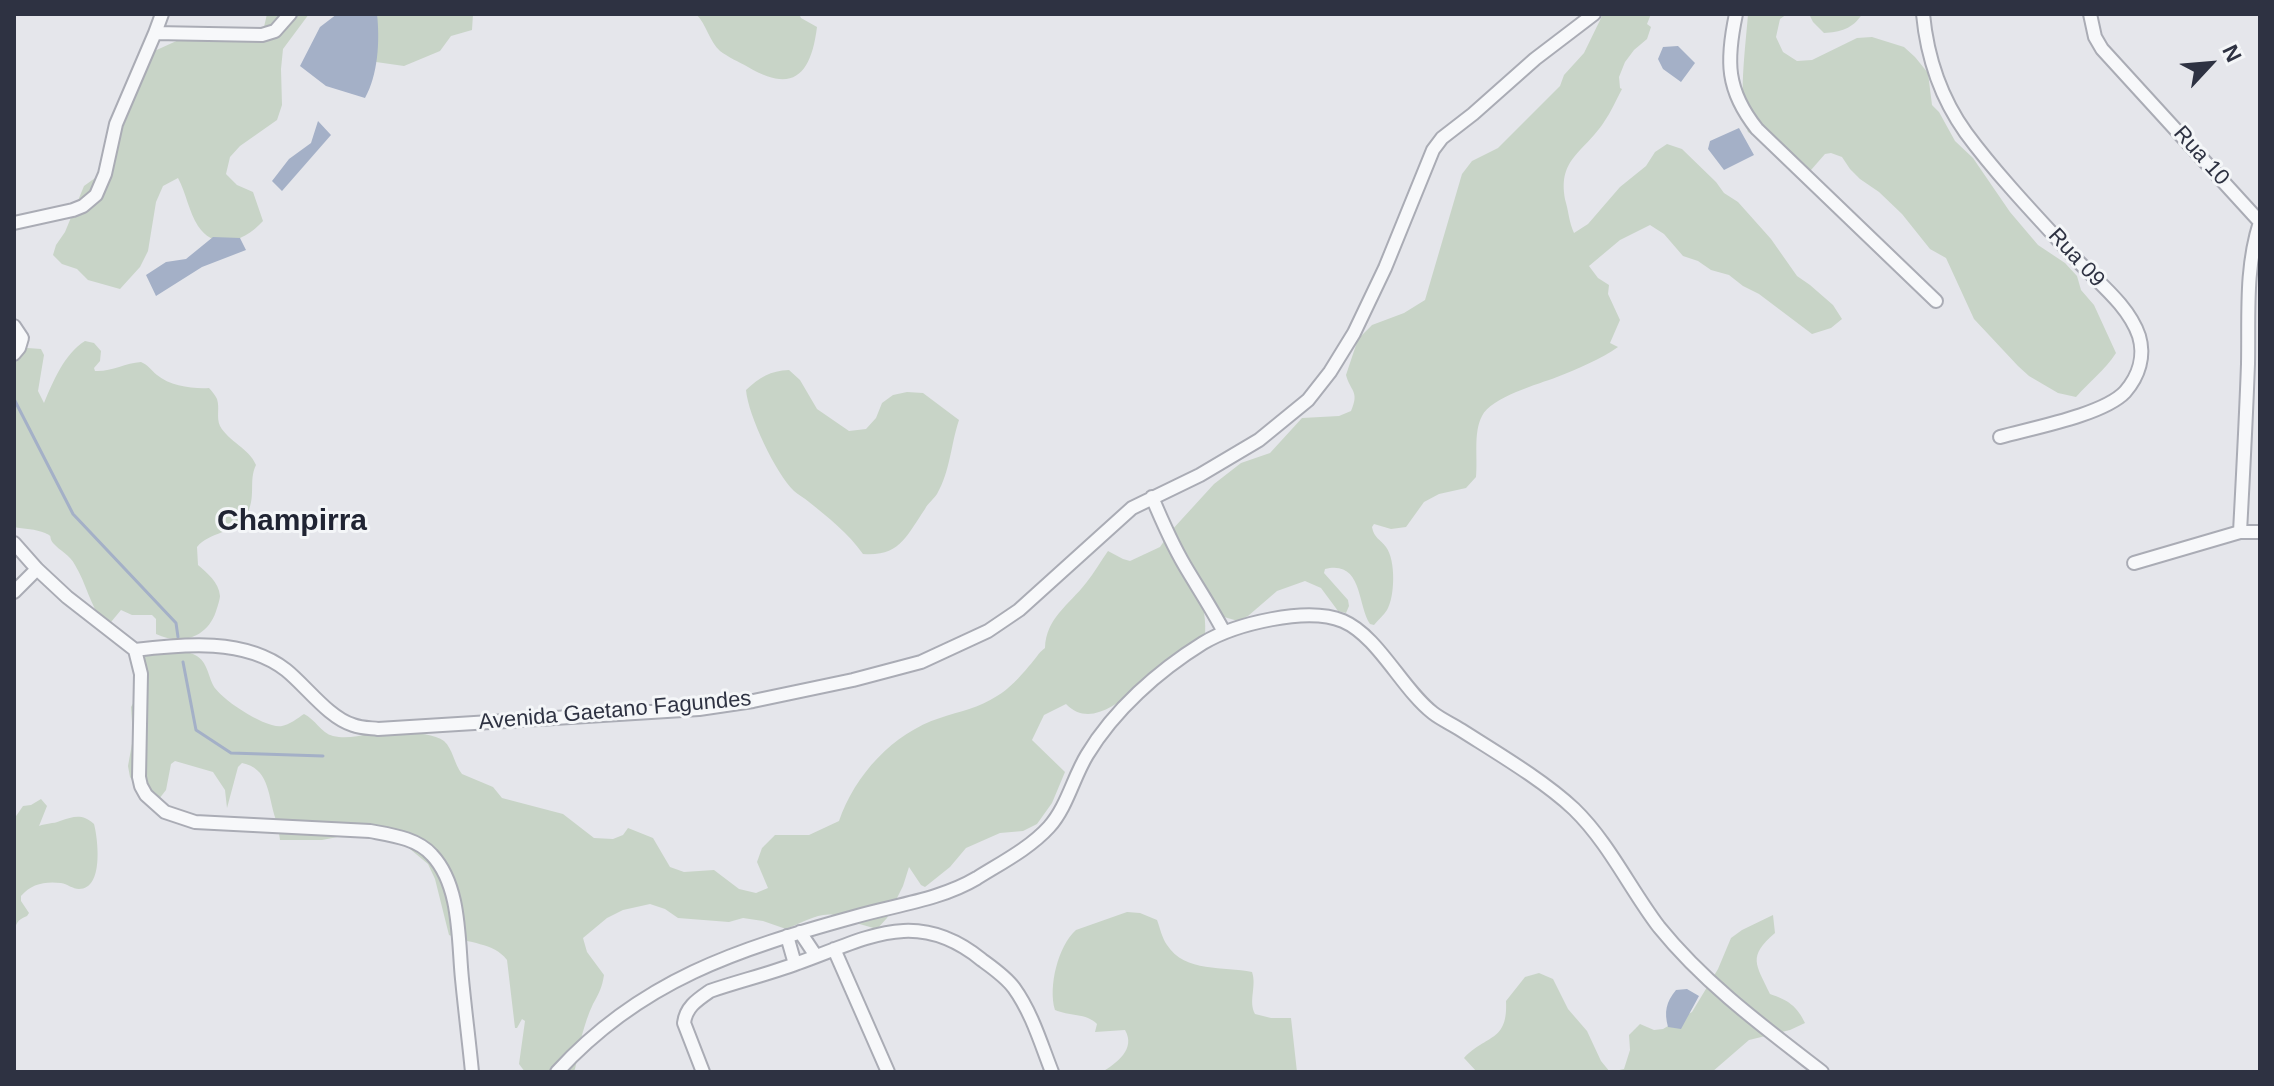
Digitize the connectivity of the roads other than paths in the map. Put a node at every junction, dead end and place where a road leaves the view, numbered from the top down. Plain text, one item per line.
1 (162, 14) edge
2 (290, 14) edge
3 (1594, 14) edge
4 (1736, 14) edge
5 (1923, 14) edge
6 (2090, 14) edge
7 (155, 33) junction
8 (14, 223) edge
9 (1936, 301) dead end
10 (2254, 322) edge
11 (14, 326) edge
12 (14, 354) edge
13 (2000, 437) dead end
14 (1152, 497) junction
15 (2240, 532) junction
16 (2260, 532) edge
17 (14, 543) edge
18 (2134, 563) dead end
19 (37, 569) junction
20 (14, 592) edge
21 (1224, 632) junction
22 (135, 650) junction
23 (800, 932) junction
24 (787, 936) junction
25 (834, 949) junction
26 (816, 956) junction
27 (795, 964) junction
28 (472, 1072) edge
29 (557, 1072) edge
30 (703, 1072) edge
31 (888, 1072) edge
32 (1052, 1072) edge
33 (1822, 1072) edge

1 - 7 street
2 - 7 street
3 - 14 street, Avenida Gaetano Fagundes
4 - 9 street
5 - 13 street, Rua 09
6 - 10 street, Rua 10
7 - 8 street
10 - 15 street, Rua 10
11 - 12 street
14 - 21 street
14 - 22 street, Avenida Gaetano Fagundes
15 - 16 street
15 - 18 street
17 - 19 street
19 - 20 street
19 - 22 street
21 - 23 street
21 - 33 street
22 - 28 street
23 - 24 street
23 - 26 street
24 - 27 street
24 - 29 street
25 - 26 street
25 - 31 street
25 - 32 street
26 - 27 street
27 - 30 street

